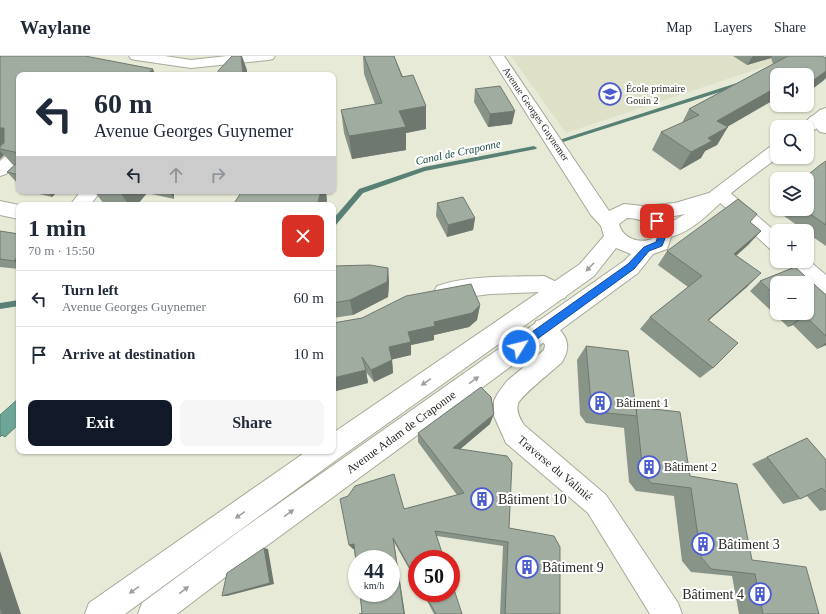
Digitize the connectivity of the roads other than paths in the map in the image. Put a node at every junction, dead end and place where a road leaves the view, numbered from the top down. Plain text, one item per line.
1 (136, 56) edge
2 (268, 56) edge
3 (497, 56) edge
4 (213, 69) edge
5 (770, 155) edge
6 (16, 156) edge
7 (0, 170) edge
8 (574, 172) junction
9 (89, 194) edge
10 (718, 196) junction
11 (82, 202) edge
12 (0, 208) edge
13 (16, 211) edge
14 (638, 212) junction
15 (612, 230) junction
16 (770, 238) edge
17 (655, 241) junction
18 (804, 268) edge
19 (826, 287) edge
20 (558, 292) junction
21 (424, 295) edge
22 (544, 328) junction
23 (336, 446) edge
24 (325, 454) edge
25 (162, 611) edge
26 (100, 614) edge
27 (667, 614) edge

1 - 4 main road
2 - 4 main road
3 - 8 main road, Avenue Georges Guynemer
5 - 10 main road
6 - 7 main road
8 - 14 main road
8 - 15 main road, Avenue Georges Guynemer
9 - 11 main road
10 - 14 main road
10 - 16 main road
10 - 17 main road
12 - 13 main road
14 - 15 main road
14 - 17 main road
15 - 17 main road
15 -> 20 main road
17 - 22 main road, Avenue Adam de Craponne
18 - 19 main road
20 - 21 main road
20 -> 23 main road
25 -> 22 main road, Avenue Adam de Craponne
22 - 27 main road, Traverse du Valinié
24 -> 26 main road

